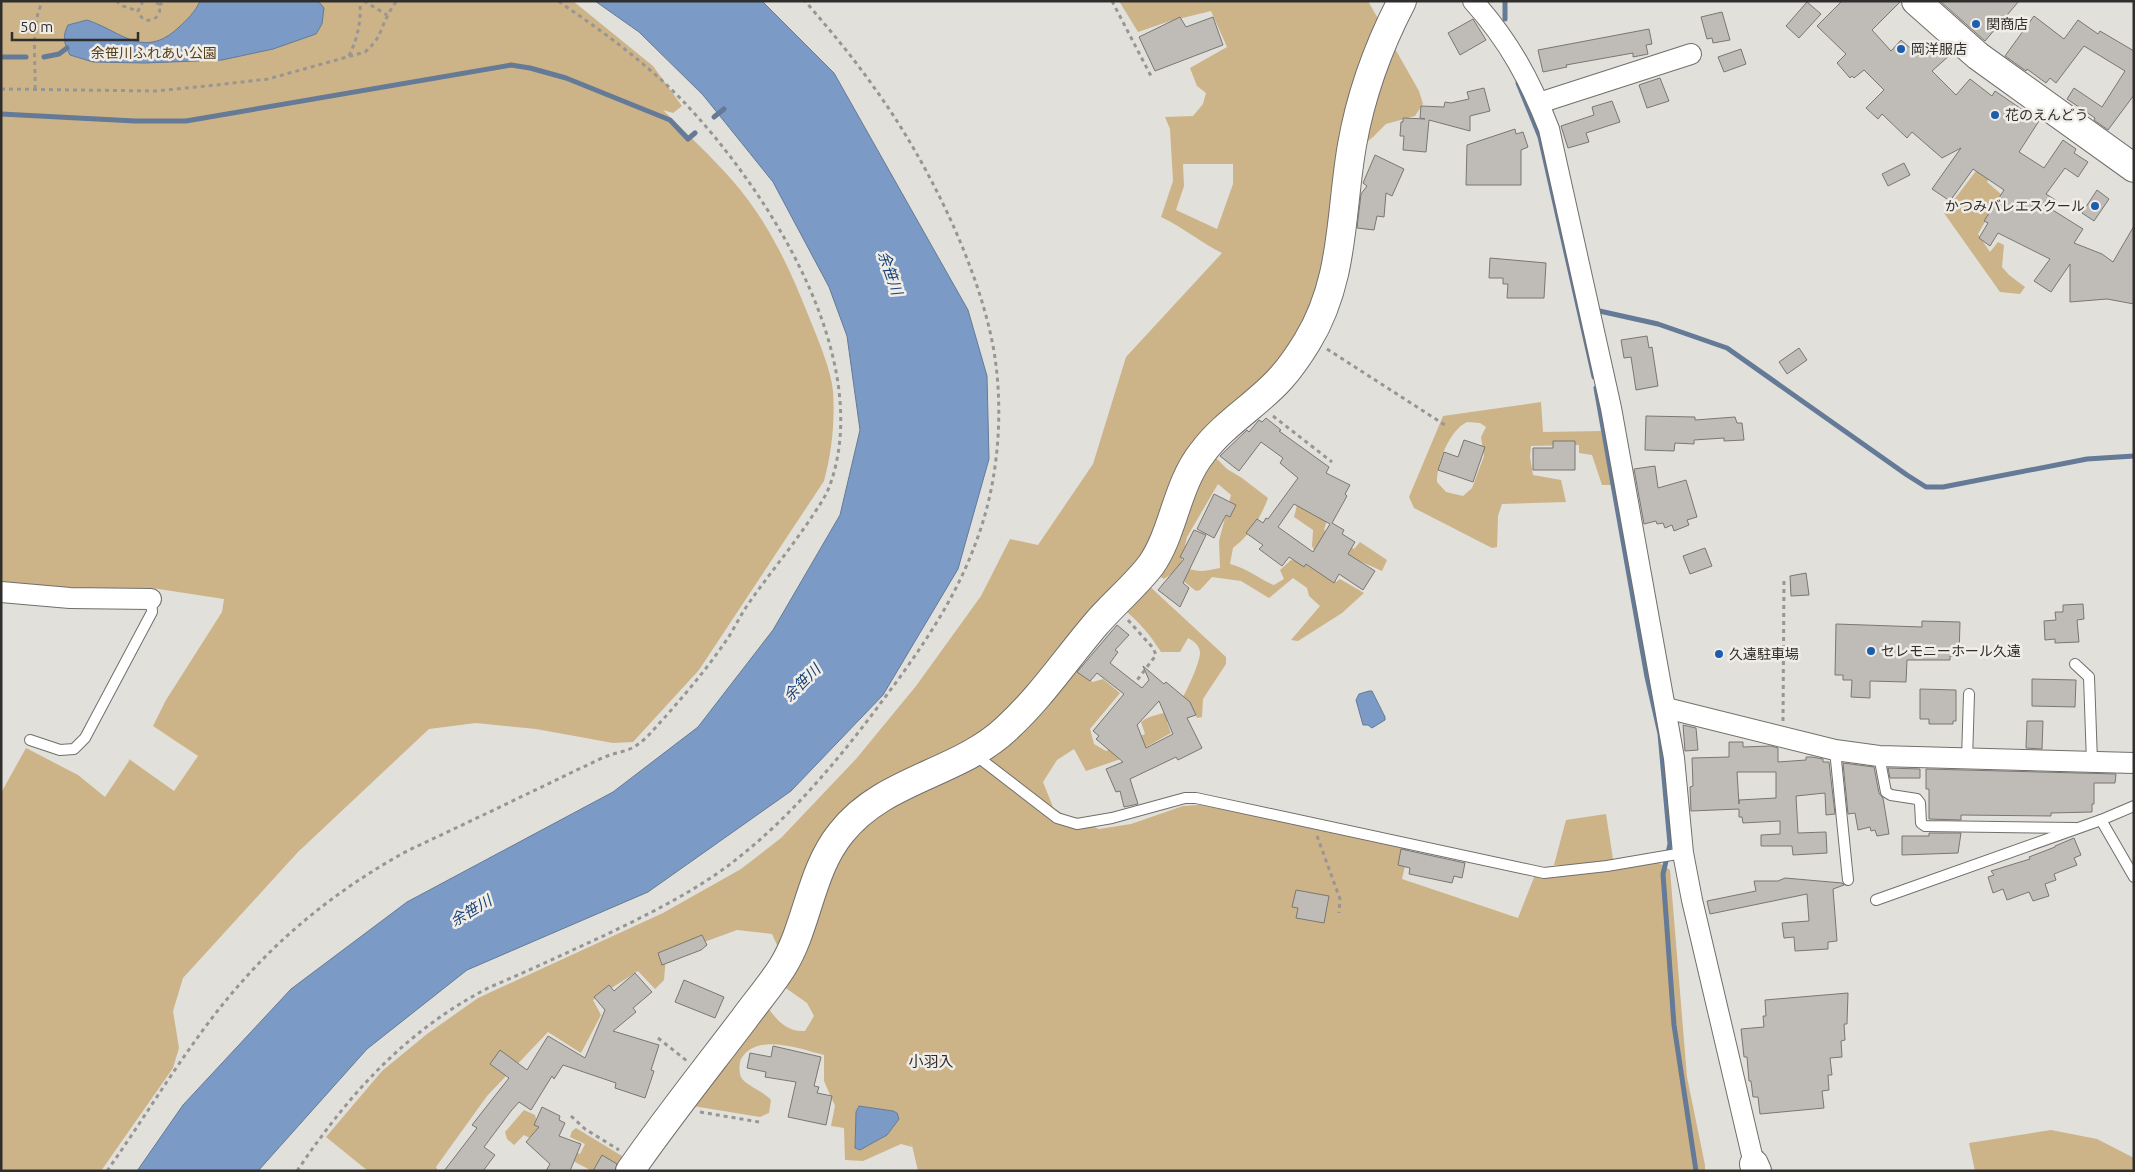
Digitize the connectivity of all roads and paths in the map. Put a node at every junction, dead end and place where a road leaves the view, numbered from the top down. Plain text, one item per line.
1 (44, 1) edge
2 (116, 1) edge
3 (143, 1) edge
4 (156, 1) edge
5 (166, 1) edge
6 (360, 1) edge
7 (364, 1) edge
8 (396, 1) edge
9 (558, 1) edge
10 (805, 1) edge
11 (1112, 1) edge
12 (1402, 1) edge
13 (1473, 1) edge
14 (1916, 1) edge
15 (159, 5) junction
16 (138, 11) junction
17 (387, 15) junction
18 (1691, 54) dead end
19 (349, 57) junction
20 (1151, 76) dead end
21 (1, 89) edge
22 (35, 89) junction
23 (1539, 103) junction
24 (2134, 168) edge
25 (1310, 338) junction
26 (1255, 401) junction
27 (1445, 425) dead end
28 (1332, 462) dead end
29 (1784, 579) dead end
30 (1, 592) edge
31 (151, 599) joint
32 (1112, 606) junction
33 (2075, 664) dead end
34 (1135, 683) dead end
35 (1969, 694) dead end
36 (1666, 708) junction
37 (1783, 737) junction
38 (30, 740) dead end
39 (1835, 750) junction
40 (974, 754) junction
41 (1879, 756) junction
42 (1967, 760) junction
43 (2092, 762) junction
44 (2134, 763) edge
45 (2134, 806) edge
46 (2101, 820) junction
47 (1312, 821) junction
48 (2078, 828) junction
49 (1683, 853) junction
50 (2134, 877) edge
51 (1848, 880) dead end
52 (1876, 900) dead end
53 (1340, 913) dead end
54 (658, 1038) dead end
55 (703, 1074) junction
56 (677, 1108) junction
57 (571, 1116) dead end
58 (759, 1122) dead end
59 (633, 1166) edge
60 (1756, 1167) edge
61 (107, 1171) edge
62 (297, 1171) edge

1 - 22 path
2 - 16 path
3 - 16 path
4 - 15 path
5 - 15 path
6 - 19 path
7 - 17 path
8 - 17 path
9 - 61 path
10 - 62 path
11 - 20 path
12 - 25 street
13 - 23 street
14 - 24 street
15 - 16 path
17 - 19 path
18 - 23 street
19 - 22 path
21 - 22 path
23 - 36 street
25 - 26 street
25 - 27 path
26 - 28 path
26 - 32 street
29 - 37 path
30 - 31 street
31 - 38 lane
32 - 34 path
32 - 40 street
33 - 43 lane
35 - 42 lane
36 - 37 street
36 - 49 street
37 - 39 street
39 - 41 street
39 - 51 lane
40 - 47 lane
40 - 55 street
41 - 42 street
41 - 48 lane
42 - 43 street
43 - 44 street
45 - 46 lane
46 - 48 lane
46 - 50 lane
47 - 49 lane
47 - 53 path
48 - 52 lane
49 - 60 street
54 - 55 path
55 - 56 street
56 - 58 path
56 - 59 street
57 - 59 path

